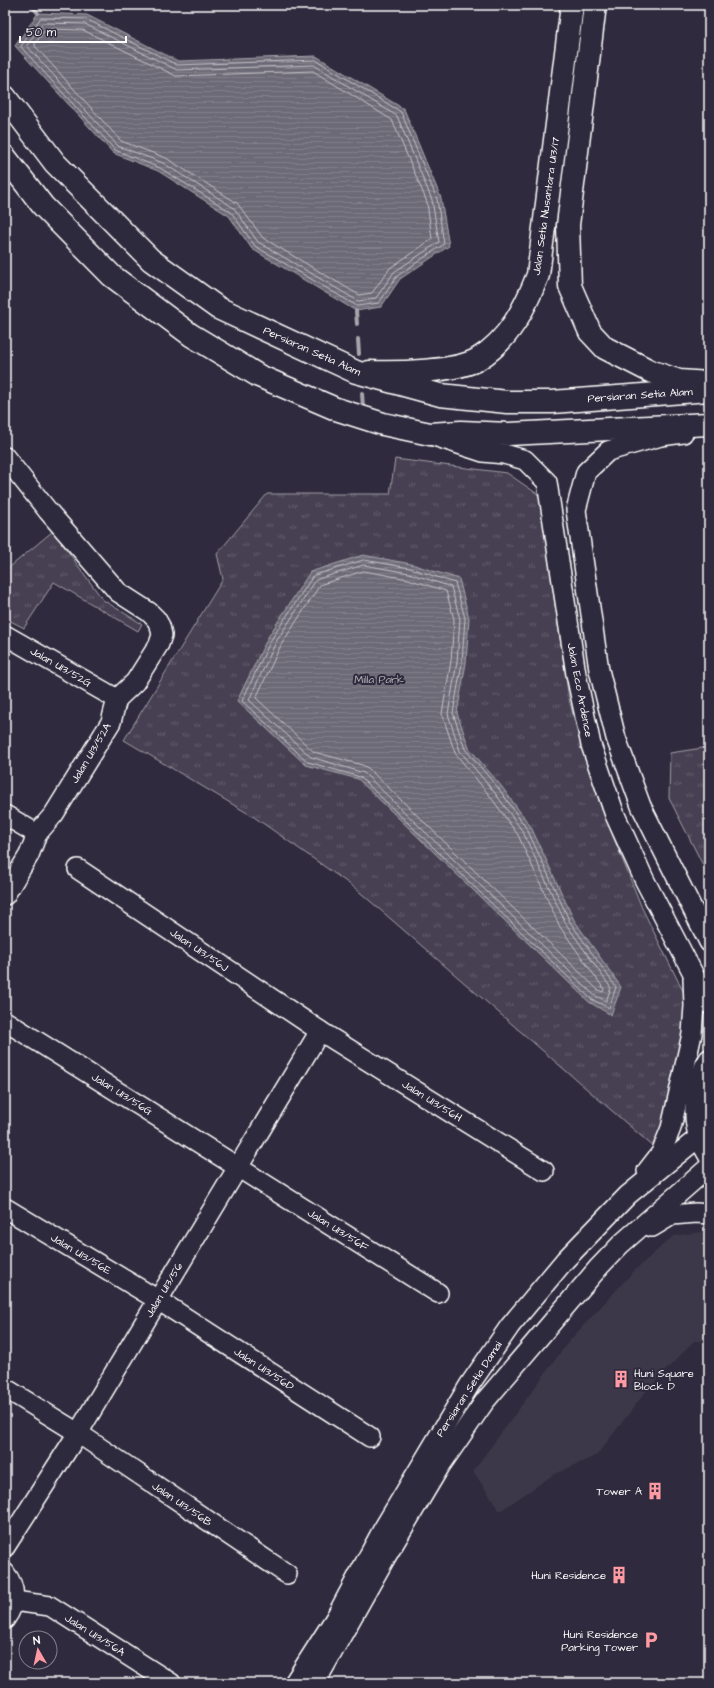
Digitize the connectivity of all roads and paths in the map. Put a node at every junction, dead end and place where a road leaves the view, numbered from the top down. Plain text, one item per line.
1 (572, 5) edge
2 (595, 5) edge
3 (5, 97) edge
4 (5, 157) edge
5 (356, 372) junction
6 (709, 384) edge
7 (709, 390) edge
8 (709, 424) edge
9 (709, 428) edge
10 (430, 434) junction
11 (5, 457) edge
12 (5, 635) edge
13 (117, 698) junction
14 (5, 815) edge
15 (37, 834) junction
16 (78, 869) dead end
17 (5, 895) edge
18 (709, 942) edge
19 (693, 974) junction
20 (709, 1004) edge
21 (5, 1021) edge
22 (320, 1031) junction
23 (709, 1059) edge
24 (699, 1137) junction
25 (709, 1157) edge
26 (238, 1167) junction
27 (709, 1167) edge
28 (544, 1172) dead end
29 (628, 1195) junction
30 (5, 1208) edge
31 (709, 1214) edge
32 (621, 1244) junction
33 (438, 1293) dead end
34 (158, 1300) junction
35 (5, 1388) edge
36 (78, 1433) junction
37 (370, 1437) dead end
38 (12, 1521) edge
39 (5, 1547) edge
40 (5, 1573) edge
41 (287, 1574) dead end
42 (14, 1601) junction
43 (5, 1619) edge
44 (171, 1683) edge
45 (294, 1683) edge
46 (315, 1683) edge

1 - 5 main road, Jalan Setia Nusantara U13/17
2 - 6 main road, Jalan Setia Nusantara U13/17
3 - 5 main road, Persiaran Setia Alam
4 - 10 main road
5 - 7 main road, Persiaran Setia Alam
8 - 10 main road
9 - 18 street, Jalan Eco Ardence
10 - 19 street, Jalan Eco Ardence
11 - 13 street
12 - 13 street, Jalan U13/52G
13 - 15 street, Jalan U13/52A
14 - 15 street
15 - 17 street, Jalan U13/52A
16 - 22 street, Jalan U13/56J
19 - 20 street, Jalan Eco Ardence
19 - 29 street
21 - 26 street, Jalan U13/56G
22 - 26 street, Jalan U13/56
22 - 28 street, Jalan U13/56H
23 - 24 street
24 - 25 street
24 - 29 street, Persiaran Setia Damai
26 - 33 street, Jalan U13/56F
26 - 34 street, Jalan U13/56
27 - 32 street, Persiaran Setia Damai
29 - 45 street, Persiaran Setia Damai
30 - 34 street, Jalan U13/56E
31 - 32 street
32 - 46 street, Persiaran Setia Damai
34 - 36 street, Jalan U13/56
34 - 37 street, Jalan U13/56D
35 - 36 street, Jalan U13/56B
36 - 38 street, Jalan U13/56
36 - 41 street, Jalan U13/56B
38 - 39 street, Jalan U13/56
40 - 42 street
42 - 43 street
42 - 44 street, Jalan U13/56A

